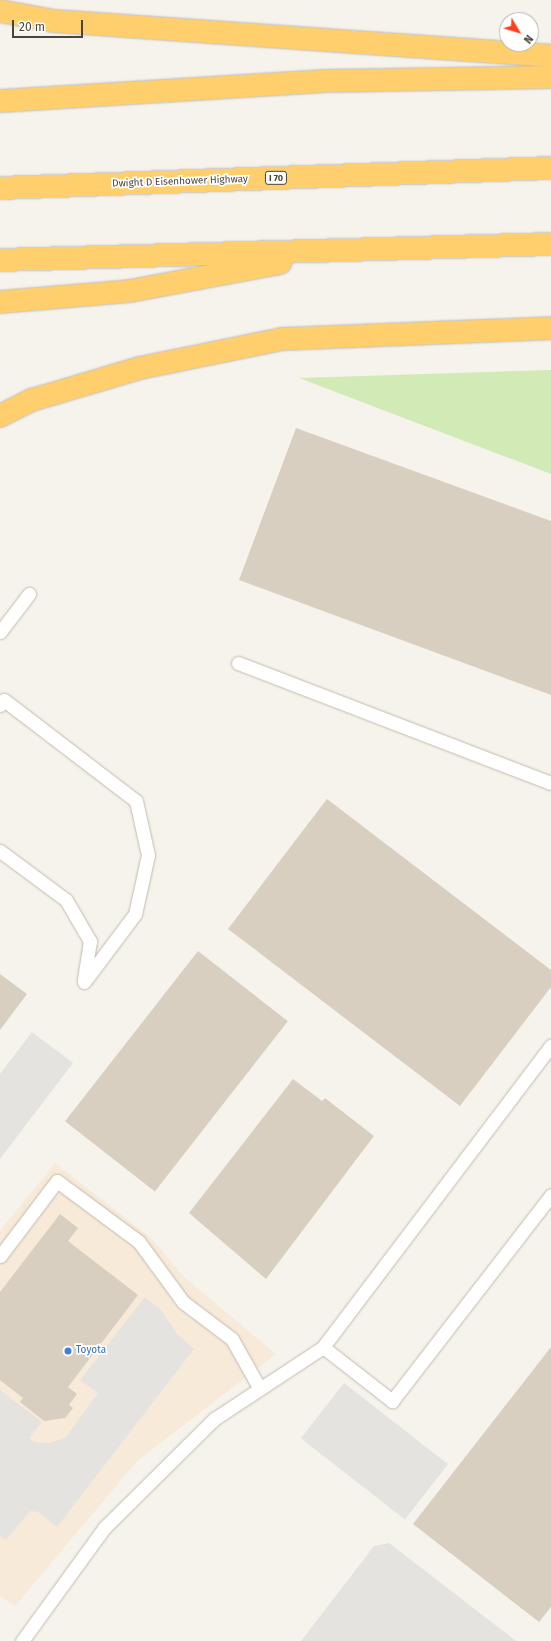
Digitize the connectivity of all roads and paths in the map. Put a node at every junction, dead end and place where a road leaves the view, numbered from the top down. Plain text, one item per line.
1 (0, 11) edge
2 (551, 56) edge
3 (551, 77) edge
4 (0, 101) edge
5 (551, 168) edge
6 (0, 188) edge
7 (551, 244) edge
8 (345, 250) junction
9 (0, 260) edge
10 (0, 302) edge
11 (551, 328) edge
12 (0, 416) edge
13 (29, 594) dead end
14 (0, 632) edge
15 (238, 663) dead end
16 (1, 701) edge
17 (551, 783) edge
18 (0, 851) edge
19 (551, 1045) edge
20 (551, 1194) edge
21 (0, 1256) edge
22 (323, 1347) junction
23 (260, 1389) junction
24 (22, 1641) edge

1 - 2 highway
3 - 4 highway
5 - 6 highway, Dwight D Eisenhower Highway / I 70
7 - 8 highway
8 - 9 highway
8 - 10 highway
11 - 12 highway
13 - 14 lane
15 - 17 lane
16 - 18 lane
19 - 22 lane
20 - 22 lane
21 - 23 lane
22 - 23 lane
23 - 24 lane

